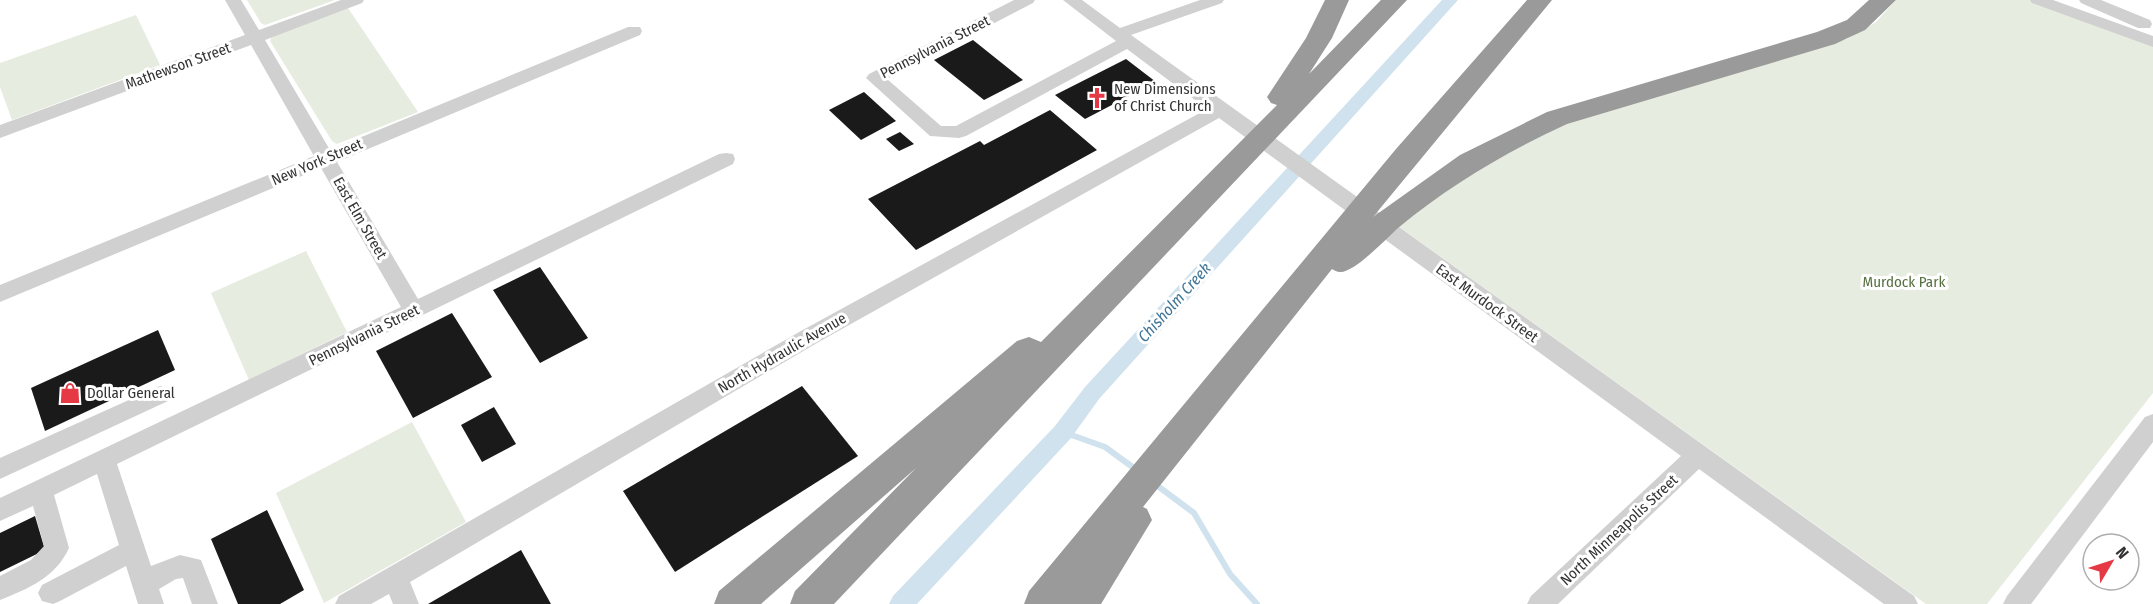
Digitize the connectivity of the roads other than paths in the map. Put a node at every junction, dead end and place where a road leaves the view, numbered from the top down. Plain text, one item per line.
1 (233, 0) edge
2 (356, 0) edge
3 (1027, 0) edge
4 (1071, 0) edge
5 (1216, 0) edge
6 (1336, 0) edge
7 (1395, 0) edge
8 (1540, 0) edge
9 (1884, 0) edge
10 (2038, 0) edge
11 (2087, 0) edge
12 (2153, 28) edge
13 (634, 31) dead end
14 (255, 37) junction
15 (1123, 38) junction
16 (2153, 42) edge
17 (1221, 110) junction
18 (0, 132) edge
19 (326, 158) junction
20 (726, 159) dead end
21 (1220, 183) junction
22 (1144, 256) junction
23 (0, 294) edge
24 (414, 311) junction
25 (1269, 326) junction
26 (1217, 390) junction
27 (160, 395) dead end
28 (2153, 424) edge
29 (1698, 455) junction
30 (104, 460) junction
31 (10, 465) edge
32 (34, 494) junction
33 (0, 510) edge
34 (133, 550) junction
35 (395, 577) junction
36 (0, 588) edge
37 (51, 593) dead end
38 (147, 594) edge
39 (205, 604) edge
40 (348, 604) edge
41 (406, 604) edge
42 (733, 604) edge
43 (809, 604) edge
44 (1043, 604) edge
45 (1080, 604) edge
46 (1540, 604) edge
47 (1905, 604) edge
48 (2016, 604) edge

1 - 14 street, East Elm Street
2 - 14 street, Mathewson Street
3 - 15 street, Pennsylvania Street
4 - 15 street, East Murdock Street
5 - 15 street
6 - 21 highway
7 - 21 highway
8 - 25 highway
9 - 25 highway
10 - 16 street
11 - 12 street
13 - 19 street, New York Street
14 - 18 street, Mathewson Street
14 - 19 street, East Elm Street
15 - 17 street, East Murdock Street
17 - 29 street, East Murdock Street
17 - 35 street, North Hydraulic Avenue
19 - 23 street, New York Street
19 - 24 street, East Elm Street
20 - 24 street, Pennsylvania Street
21 - 22 highway
22 - 42 highway
22 - 43 highway
24 - 30 street, Pennsylvania Street
25 - 26 highway
26 - 44 highway
26 - 45 highway
27 - 31 street
28 - 48 street
29 - 46 street, North Minneapolis Street
29 - 47 street, East Murdock Street
30 - 32 street, Pennsylvania Street
30 - 34 street
31 - 32 street
32 - 33 street, Pennsylvania Street
32 - 36 street
34 - 37 street
34 - 38 street
35 - 40 street, North Hydraulic Avenue
35 - 41 street
38 - 39 street

